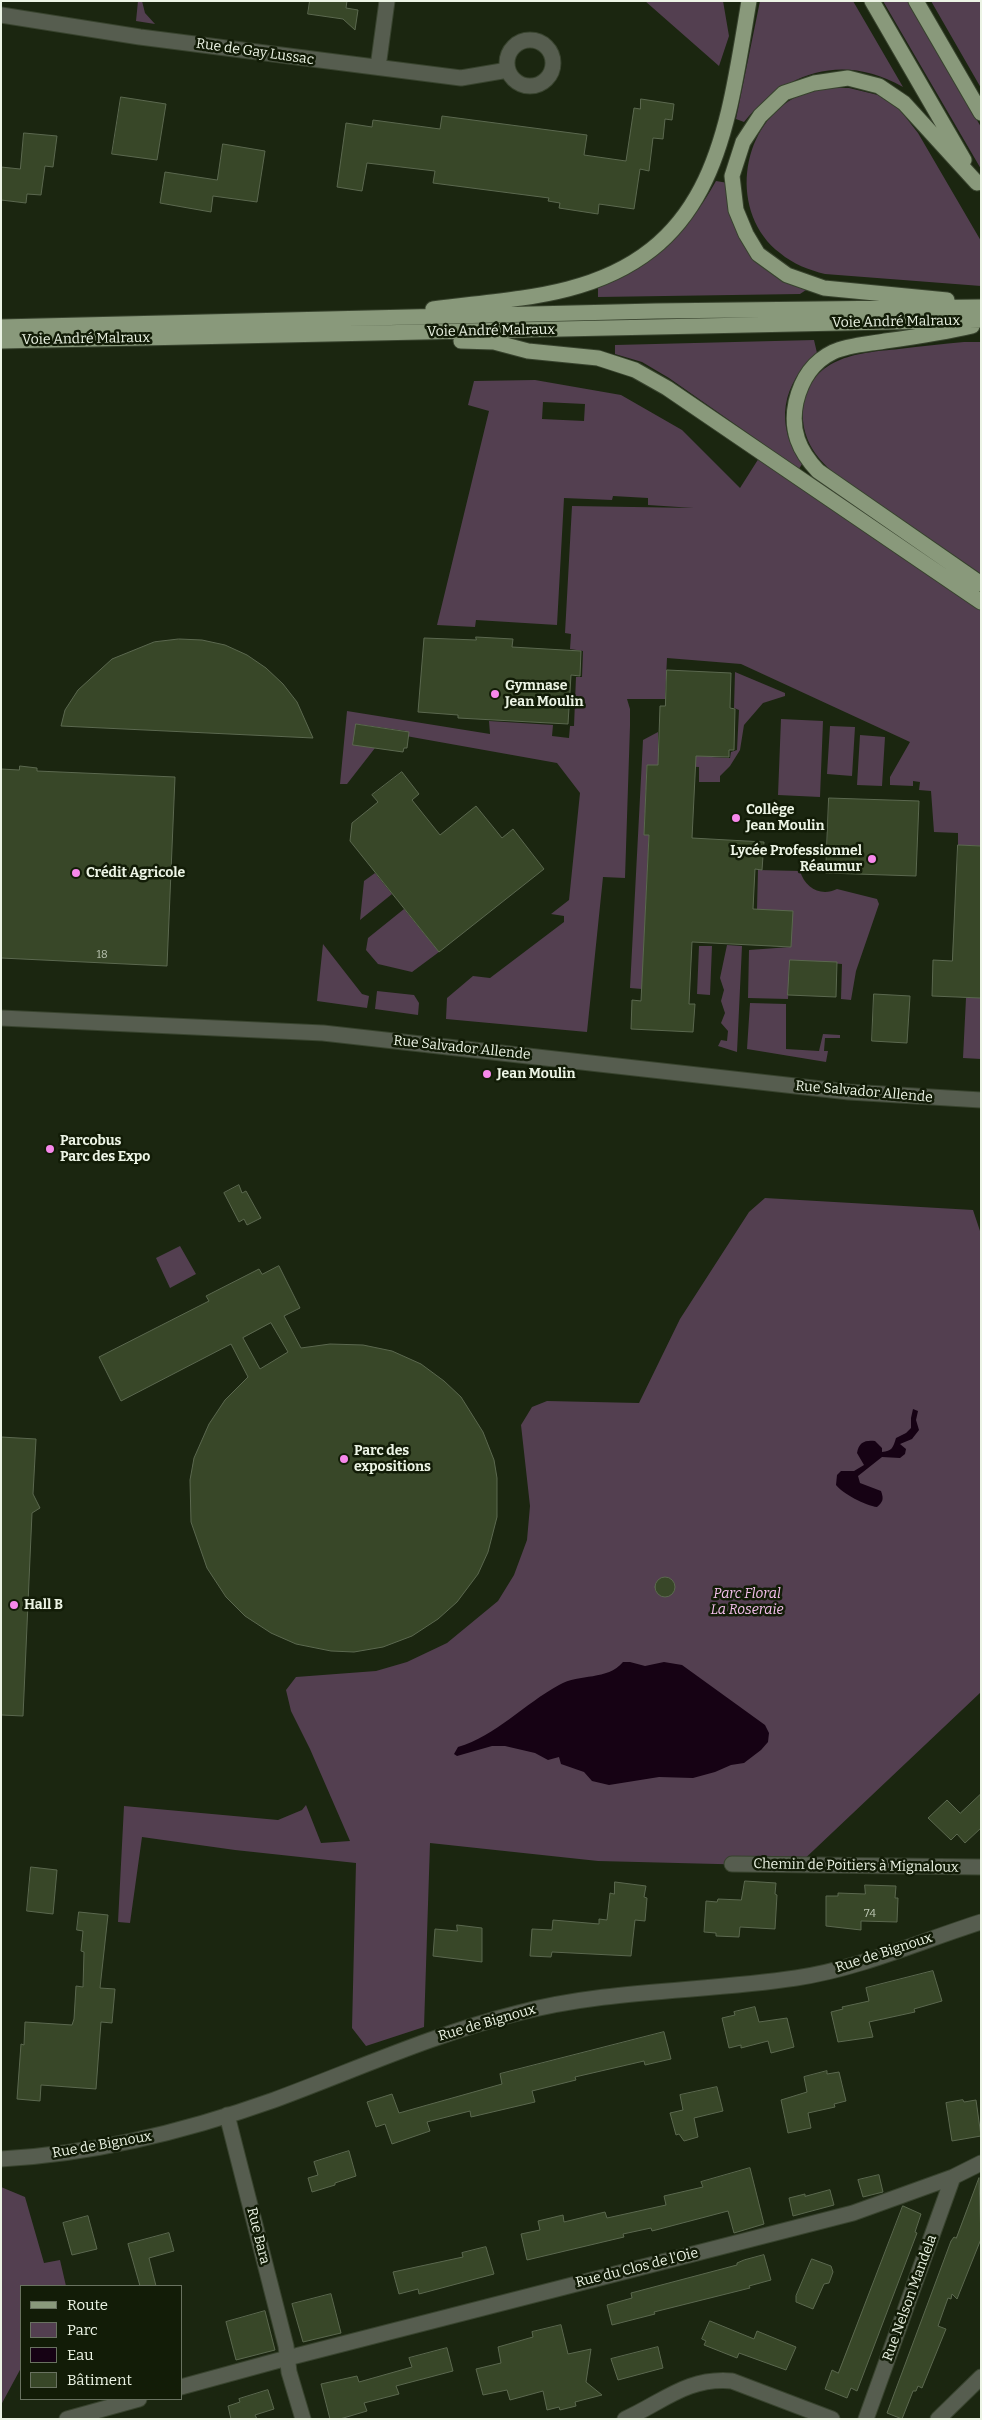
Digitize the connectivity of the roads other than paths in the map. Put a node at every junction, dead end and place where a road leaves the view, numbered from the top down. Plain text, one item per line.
1 (386, 1) edge
2 (749, 1) edge
3 (872, 1) edge
4 (916, 1) edge
5 (1, 15) edge
6 (378, 67) junction
7 (508, 70) dead end
8 (981, 113) edge
9 (979, 186) edge
10 (981, 306) edge
11 (981, 320) edge
12 (981, 324) edge
13 (1, 327) edge
14 (354, 327) junction
15 (1, 341) edge
16 (981, 584) edge
17 (981, 602) edge
18 (1, 1018) edge
19 (981, 1100) edge
20 (732, 1864) dead end
21 (981, 1868) edge
22 (981, 1922) edge
23 (227, 2115) junction
24 (1, 2159) edge
25 (981, 2163) edge
26 (953, 2177) junction
27 (288, 2357) junction
28 (981, 2377) edge
29 (182, 2387) edge
30 (135, 2400) edge
31 (67, 2419) edge
32 (303, 2419) edge
33 (625, 2419) edge
34 (832, 2419) edge
35 (866, 2419) edge
36 (938, 2419) edge

1 - 6 street
2 - 14 main road
3 - 9 main road
4 - 8 main road
5 - 6 street, Rue de Gay Lussac
6 - 7 street, Rue de Gay Lussac
9 - 10 main road
10 - 14 main road, Voie André Malraux
11 - 14 main road, Voie André Malraux
12 - 16 main road
13 - 14 main road, Voie André Malraux
14 - 15 main road, Voie André Malraux
14 - 17 main road
18 - 19 street, Rue Salvador Allende
20 - 21 street, Chemin de Poitiers à Mignaloux
22 - 23 street, Rue de Bignoux
23 - 24 street, Rue de Bignoux
23 - 27 street, Rue Bara
25 - 26 street, Rue du Clos de l'Oie
26 - 27 street, Rue du Clos de l'Oie
26 - 35 street, Rue Nelson Mandela
27 - 29 street, Rue du Clos de l'Oie
27 - 32 street, Rue Bara
28 - 36 street
30 - 31 street
33 - 34 street

